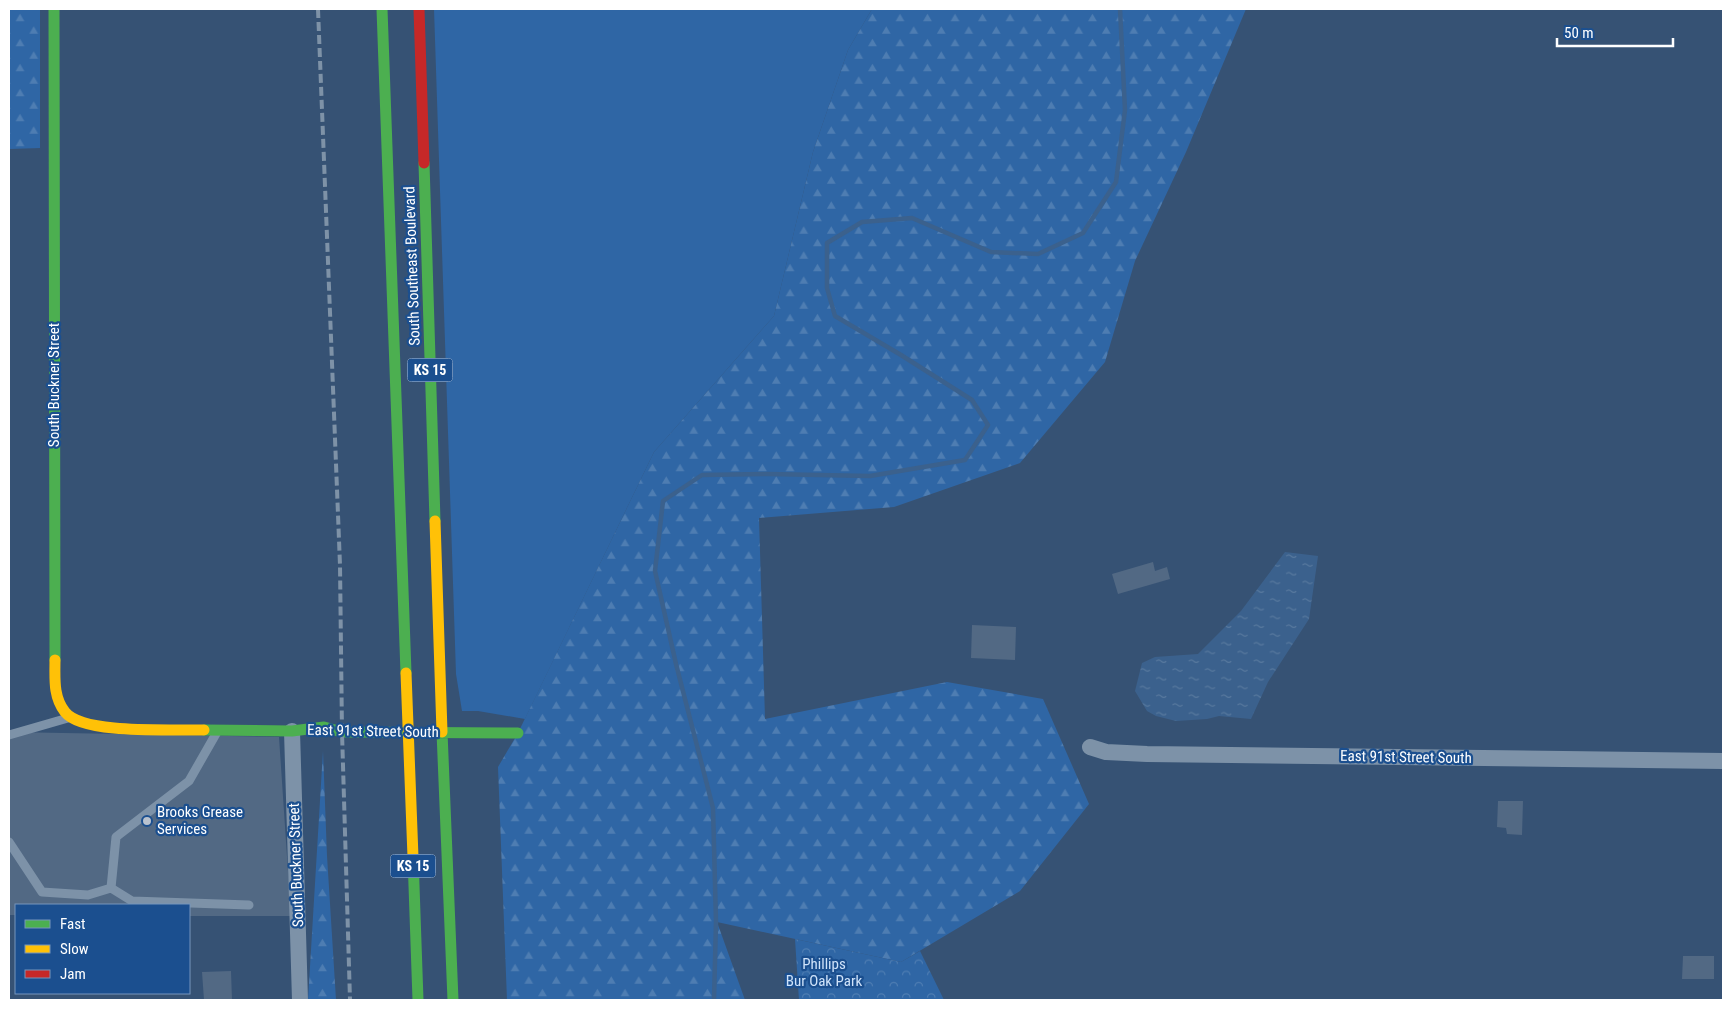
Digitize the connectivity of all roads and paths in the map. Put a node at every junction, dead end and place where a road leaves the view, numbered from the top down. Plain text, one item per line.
1 (54, 9) edge
2 (382, 9) edge
3 (419, 9) edge
4 (70, 717) junction
5 (218, 730) junction
6 (292, 730) junction
7 (407, 731) junction
8 (442, 732) junction
9 (518, 733) dead end
10 (9, 735) edge
11 (1090, 747) dead end
12 (1723, 761) edge
13 (9, 842) edge
14 (111, 888) junction
15 (249, 905) dead end
16 (300, 1000) edge
17 (418, 1000) edge
18 (453, 1000) edge

1 - 4 main road, South Buckner Street
2 - 7 main road, South Southeast Boulevard / KS 15
3 - 8 main road, South Southeast Boulevard / KS 15
4 - 5 main road, East 91st Street South
4 - 10 lane
5 - 6 main road, East 91st Street South
5 - 14 lane
6 - 7 main road, East 91st Street South
6 - 16 street, South Buckner Street
7 - 8 main road, East 91st Street South
7 - 17 main road, KS 15
8 - 9 main road, East 91st Street South
8 - 18 main road, KS 15
11 - 12 street, East 91st Street South
13 - 14 lane
14 - 15 lane

